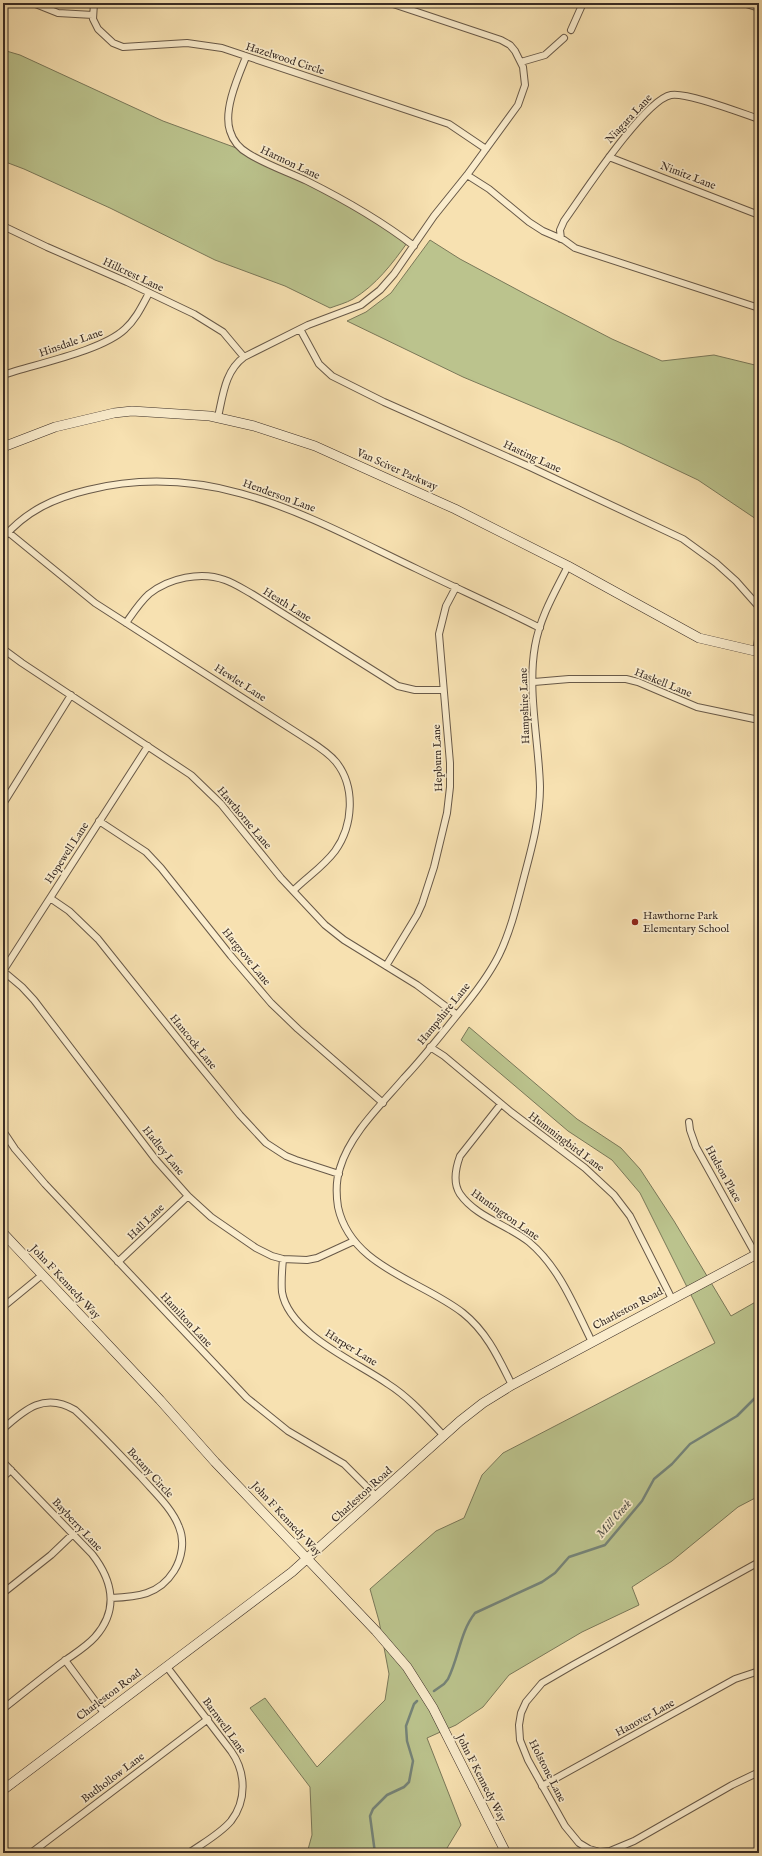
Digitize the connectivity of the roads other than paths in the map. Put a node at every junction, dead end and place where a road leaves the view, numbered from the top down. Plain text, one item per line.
1 (33, 3) edge
2 (94, 3) edge
3 (390, 3) edge
4 (582, 3) edge
5 (743, 3) edge
6 (759, 8) edge
7 (93, 15) junction
8 (571, 30) dead end
9 (564, 38) dead end
10 (246, 57) junction
11 (521, 62) junction
12 (759, 119) edge
13 (486, 149) junction
14 (609, 157) junction
15 (467, 175) junction
16 (759, 215) edge
17 (3, 226) edge
18 (561, 238) junction
19 (414, 246) junction
20 (148, 293) junction
21 (759, 308) edge
22 (300, 329) junction
23 (244, 357) junction
24 (3, 376) edge
25 (218, 417) junction
26 (3, 447) edge
27 (8, 532) junction
28 (3, 538) edge
29 (568, 566) junction
30 (456, 587) junction
31 (759, 607) edge
32 (126, 623) junction
33 (540, 628) junction
34 (759, 633) edge
35 (3, 649) edge
36 (758, 652) edge
37 (534, 682) junction
38 (443, 690) junction
39 (71, 695) junction
40 (759, 720) edge
41 (148, 746) junction
42 (3, 804) edge
43 (99, 821) junction
44 (293, 891) junction
45 (50, 898) junction
46 (386, 966) junction
47 (3, 971) edge
48 (457, 1015) junction
49 (430, 1047) junction
50 (383, 1103) junction
51 (501, 1104) junction
52 (689, 1122) dead end
53 (3, 1131) edge
54 (339, 1174) junction
55 (188, 1196) junction
56 (3, 1233) edge
57 (354, 1240) junction
58 (757, 1254) edge
59 (283, 1259) junction
60 (118, 1262) junction
61 (42, 1275) junction
62 (672, 1299) junction
63 (3, 1307) edge
64 (592, 1342) junction
65 (512, 1385) junction
66 (3, 1429) edge
67 (444, 1436) junction
68 (3, 1462) edge
69 (11, 1470) junction
70 (3, 1477) edge
71 (377, 1497) junction
72 (73, 1534) junction
73 (308, 1559) junction
74 (759, 1562) edge
75 (3, 1593) edge
76 (111, 1598) junction
77 (65, 1660) junction
78 (167, 1667) junction
79 (759, 1671) edge
80 (3, 1709) edge
81 (104, 1713) junction
82 (208, 1720) junction
83 (759, 1772) edge
84 (542, 1786) junction
85 (3, 1790) edge
86 (31, 1853) edge
87 (189, 1853) edge
88 (506, 1853) edge

1 - 7 street
2 - 7 street
3 - 11 street
4 - 8 street
5 - 6 street
7 - 10 street, Hazelwood Circle
9 - 11 street
10 - 13 street, Hazelwood Circle
10 - 19 street, Harmon Lane
11 - 13 street
12 - 14 street, Niagara Lane
13 - 15 street
14 - 16 street, Nimitz Lane
14 - 18 street, Niagara Lane
15 - 18 street
15 - 19 street
17 - 20 street, Hillcrest Lane
18 - 21 street
19 - 22 street
20 - 23 street, Hillcrest Lane
20 - 24 street, Hinsdale Lane
22 - 23 street
22 - 31 street, Hasting Lane
23 - 25 street
25 - 26 street, Van Sciver Parkway
25 - 29 street, Van Sciver Parkway
27 - 28 street, Henderson Lane
27 - 30 street, Henderson Lane
27 - 32 street, Hewlet Lane
29 - 33 street, Hampshire Lane
29 - 36 street, Van Sciver Parkway
30 - 33 street, Henderson Lane
30 - 38 street, Hepburn Lane
32 - 38 street, Heath Lane
32 - 44 street, Hewlet Lane
33 - 37 street, Hampshire Lane
34 - 36 street
35 - 39 street, Hawthorne Lane
37 - 40 street, Haskell Lane
37 - 48 street, Hampshire Lane
38 - 46 street, Hepburn Lane
39 - 41 street, Hawthorne Lane
39 - 42 street
41 - 43 street, Hopewell Lane
41 - 44 street, Hawthorne Lane
43 - 45 street, Hopewell Lane
43 - 50 street, Hargrove Lane
44 - 46 street, Hawthorne Lane
45 - 47 street, Hopewell Lane
45 - 54 street, Hancock Lane
46 - 48 street, Hawthorne Lane
47 - 55 street, Hadley Lane
48 - 49 street, Hampshire Lane
49 - 50 street, Hampshire Lane
49 - 51 street, Hummingbird Lane
50 - 54 street, Hampshire Lane
51 - 62 street, Hummingbird Lane
51 - 64 street, Huntington Lane
52 - 58 street, Hudson Place
53 - 60 street, Hamilton Lane
54 - 57 street, Hampshire Lane
55 - 59 street, Hadley Lane
55 - 60 street, Hall Lane
56 - 61 street, John F Kennedy Way
57 - 59 street, Hadley Lane
57 - 65 street, Hampshire Lane
58 - 62 street, Charleston Road
59 - 67 street, Harper Lane
60 - 71 street, Hamilton Lane
61 - 63 street
61 - 73 street, John F Kennedy Way
62 - 64 street, Charleston Road
64 - 65 street, Charleston Road
65 - 67 street, Charleston Road
66 - 76 street, Botany Circle
67 - 71 street, Charleston Road
68 - 69 street, Bayberry Lane
69 - 70 street
69 - 72 street, Bayberry Lane
71 - 73 street, Charleston Road
72 - 75 street
72 - 76 street, Bayberry Lane
73 - 78 street, Charleston Road
73 - 88 street, John F Kennedy Way
74 - 84 street, Holstone Lane
76 - 77 street, Bayberry Lane
77 - 80 street, Bayberry Lane
77 - 81 street
78 - 81 street, Charleston Road
78 - 82 street, Barnwell Lane
79 - 84 street, Hanover Lane
81 - 85 street, Charleston Road
82 - 86 street, Budhollow Lane
82 - 87 street, Barnwell Lane
83 - 84 street, Holstone Lane

